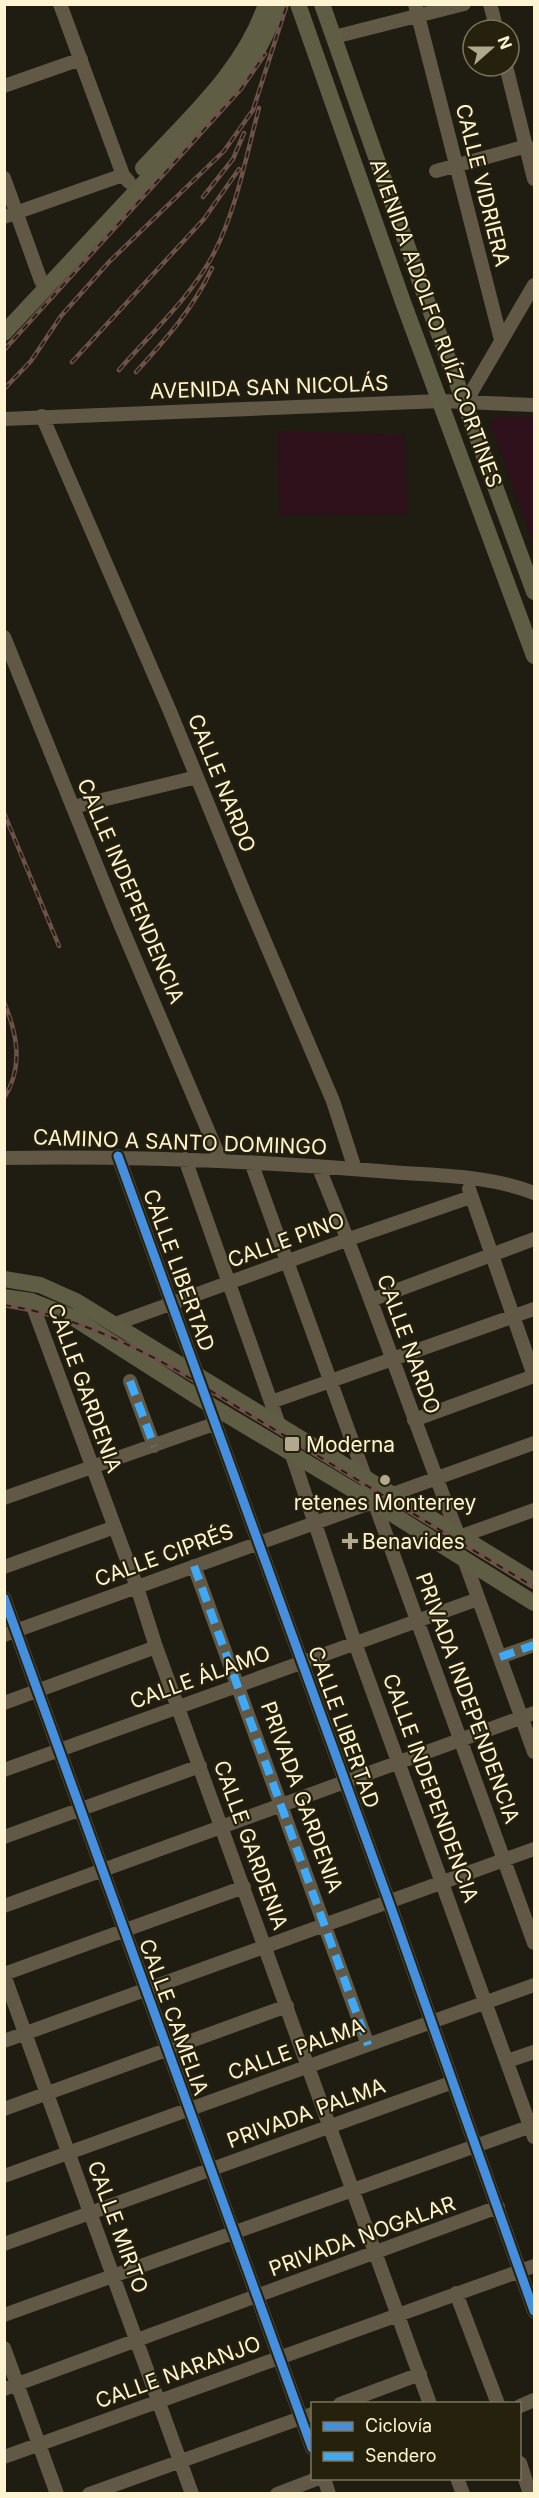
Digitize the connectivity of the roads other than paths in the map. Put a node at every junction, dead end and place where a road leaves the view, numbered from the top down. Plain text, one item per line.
1 (60, 4) edge
2 (266, 4) edge
3 (278, 4) edge
4 (298, 4) edge
5 (322, 4) edge
6 (464, 4) edge
7 (416, 10) edge
8 (334, 37) junction
9 (81, 59) junction
10 (509, 78) edge
11 (349, 82) junction
12 (4, 86) edge
13 (327, 88) junction
14 (527, 146) junction
15 (456, 166) junction
16 (436, 171) dead end
17 (4, 178) edge
18 (126, 179) junction
19 (534, 179) edge
20 (11, 215) edge
21 (41, 281) junction
22 (534, 285) edge
23 (4, 319) edge
24 (4, 333) edge
25 (501, 340) junction
26 (441, 401) junction
27 (465, 402) junction
28 (534, 405) edge
29 (42, 416) junction
30 (4, 419) edge
31 (534, 592) edge
32 (4, 637) edge
33 (534, 656) edge
34 (197, 777) junction
35 (73, 807) junction
36 (118, 1156) junction
37 (4, 1158) edge
38 (185, 1159) junction
39 (221, 1161) junction
40 (251, 1162) junction
41 (318, 1166) junction
42 (355, 1169) junction
43 (466, 1179) junction
44 (534, 1193) edge
45 (471, 1197) junction
46 (349, 1239) junction
47 (534, 1239) edge
48 (492, 1255) junction
49 (288, 1261) junction
50 (4, 1280) edge
51 (230, 1283) junction
52 (4, 1297) edge
53 (371, 1300) junction
54 (31, 1301) junction
55 (172, 1305) junction
56 (534, 1309) edge
57 (514, 1316) junction
58 (115, 1324) junction
59 (392, 1359) junction
60 (198, 1376) junction
61 (534, 1376) edge
62 (130, 1381) dead end
63 (332, 1381) junction
64 (271, 1402) junction
65 (207, 1403) junction
66 (414, 1420) junction
67 (214, 1424) junction
68 (279, 1425) junction
69 (534, 1443) edge
70 (154, 1446) junction
71 (291, 1452) junction
72 (93, 1468) junction
73 (364, 1477) junction
74 (436, 1478) junction
75 (393, 1494) junction
76 (4, 1498) edge
77 (373, 1502) junction
78 (534, 1510) edge
79 (314, 1523) junction
80 (115, 1527) junction
81 (459, 1537) junction
82 (258, 1543) junction
83 (464, 1559) junction
84 (194, 1566) junction
85 (4, 1567) edge
86 (534, 1580) edge
87 (137, 1587) junction
88 (4, 1598) edge
89 (478, 1599) junction
90 (534, 1603) edge
91 (417, 1621) junction
92 (11, 1633) edge
93 (355, 1643) junction
94 (534, 1646) edge
95 (156, 1647) junction
96 (500, 1657) junction
97 (301, 1662) junction
98 (238, 1685) junction
99 (38, 1691) junction
100 (4, 1703) edge
101 (179, 1708) junction
102 (528, 1716) edge
103 (461, 1741) junction
104 (59, 1750) junction
105 (534, 1752) edge
106 (400, 1762) junction
107 (201, 1766) junction
108 (4, 1770) edge
109 (345, 1782) junction
110 (282, 1806) junction
111 (80, 1810) junction
112 (222, 1827) junction
113 (4, 1837) edge
114 (534, 1849) edge
115 (505, 1860) junction
116 (103, 1870) junction
117 (442, 1882) junction
118 (244, 1887) junction
119 (389, 1902) junction
120 (4, 1906) edge
121 (326, 1925) junction
122 (124, 1930) junction
123 (534, 1943) edge
124 (266, 1947) junction
125 (4, 1974) edge
126 (534, 1984) edge
127 (146, 1990) junction
128 (485, 2002) junction
129 (287, 2006) junction
130 (431, 2022) junction
131 (26, 2034) junction
132 (4, 2041) edge
133 (368, 2044) junction
134 (167, 2050) junction
135 (534, 2052) edge
136 (507, 2061) junction
137 (309, 2067) junction
138 (453, 2082) junction
139 (48, 2094) junction
140 (4, 2109) edge
141 (188, 2110) junction
142 (331, 2127) junction
143 (533, 2130) edge
144 (476, 2145) junction
145 (68, 2153) junction
146 (210, 2170) junction
147 (4, 2176) edge
148 (352, 2191) junction
149 (498, 2207) junction
150 (91, 2213) junction
151 (233, 2233) junction
152 (4, 2244) edge
153 (375, 2254) junction
154 (534, 2265) edge
155 (520, 2271) junction
156 (114, 2276) junction
157 (456, 2293) junction
158 (257, 2297) junction
159 (534, 2311) edge
160 (398, 2314) junction
161 (4, 2315) edge
162 (138, 2341) junction
163 (4, 2348) edge
164 (280, 2357) junction
165 (420, 2374) junction
166 (11, 2387) edge
167 (159, 2401) junction
168 (343, 2402) edge
169 (430, 2402) edge
170 (498, 2402) edge
171 (307, 2416) edge
172 (311, 2442) edge
173 (40, 2445) junction
174 (4, 2457) edge
175 (180, 2462) junction
176 (521, 2468) edge
177 (314, 2480) edge
178 (57, 2493) edge
179 (89, 2493) edge
180 (192, 2493) edge
181 (278, 2493) edge
182 (530, 2493) edge

1 - 9 street
2 - 18 main road
3 - 24 main road
4 - 13 main road, AVENIDA ADOLFO RUÍZ CORTINES
5 - 8 main road, AVENIDA ADOLFO RUÍZ CORTINES
6 - 7 street
7 - 8 street
7 - 15 street, CALLE VIDRIERA
8 - 11 main road, AVENIDA ADOLFO RUÍZ CORTINES
9 - 12 street
9 - 18 street
10 - 14 street
11 - 13 main road
11 - 27 main road, AVENIDA ADOLFO RUÍZ CORTINES
13 - 26 main road, AVENIDA ADOLFO RUÍZ CORTINES
14 - 15 street
14 - 19 street
15 - 16 street
15 - 25 street, CALLE VIDRIERA
17 - 20 street
18 - 20 street
18 - 21 main road
20 - 21 street
21 - 23 main road
22 - 25 street
25 - 27 street
26 - 27 street, AVENIDA SAN NICOLÁS
26 - 29 street, AVENIDA SAN NICOLÁS
26 - 33 main road, AVENIDA ADOLFO RUÍZ CORTINES
27 - 28 street, AVENIDA SAN NICOLÁS
27 - 31 main road, AVENIDA ADOLFO RUÍZ CORTINES
29 - 30 street, AVENIDA SAN NICOLÁS
29 - 34 street, CALLE NARDO
32 - 35 street, CALLE INDEPENDENCIA
34 - 35 street
34 - 42 street, CALLE NARDO
35 - 39 street, CALLE INDEPENDENCIA
36 - 37 street, CAMINO A SANTO DOMINGO
36 - 38 street, CAMINO A SANTO DOMINGO
36 - 55 street, CALLE LIBERTAD
38 - 39 street, CAMINO A SANTO DOMINGO
38 - 51 street
39 - 40 street, CAMINO A SANTO DOMINGO
40 - 41 street, CAMINO A SANTO DOMINGO
40 - 49 street, PRIVADA INDEPENDENCIA
41 - 42 street, CAMINO A SANTO DOMINGO
41 - 46 street, CALLE NARDO
42 - 43 street, CAMINO A SANTO DOMINGO
43 - 44 street, CAMINO A SANTO DOMINGO
43 - 45 street
45 - 46 street, CALLE PINO
45 - 48 street
46 - 49 street, CALLE PINO
46 - 53 street, CALLE NARDO
47 - 48 street
48 - 53 street
48 - 57 street
49 - 51 street, CALLE PINO
49 - 63 street, PRIVADA INDEPENDENCIA
50 - 58 main road
51 - 55 street, CALLE PINO
51 - 64 street
52 - 54 main road
53 - 59 street, CALLE NARDO
54 - 65 main road
54 - 72 street, CALLE GARDENIA
55 - 58 street, CALLE PINO
55 - 60 street, CALLE LIBERTAD
56 - 57 street
57 - 59 street
57 - 61 street
58 - 60 main road
59 - 63 street
59 - 66 street, CALLE NARDO
60 - 65 street, CALLE LIBERTAD
60 - 68 main road
61 - 66 street
62 - 70 street
63 - 64 street
63 - 73 street, PRIVADA INDEPENDENCIA
64 - 68 street
65 - 67 street, CALLE LIBERTAD
65 - 71 main road
66 - 74 street, CALLE NARDO
67 - 70 street
67 - 82 street, CALLE LIBERTAD
68 - 73 main road
69 - 74 street
70 - 72 street
71 - 77 main road
71 - 79 street, CALLE INDEPENDENCIA
72 - 76 street
72 - 80 street, CALLE GARDENIA
73 - 75 main road
73 - 77 street, PRIVADA INDEPENDENCIA
74 - 75 street
74 - 81 street, CALLE NARDO
75 - 81 main road
77 - 79 street, CALLE CIPRÉS
77 - 83 main road
77 - 91 street, PRIVADA INDEPENDENCIA
78 - 81 street
79 - 82 street, CALLE CIPRÉS
79 - 93 street, CALLE INDEPENDENCIA
80 - 85 street
80 - 87 street, CALLE GARDENIA
81 - 86 main road
82 - 84 street, CALLE CIPRÉS
82 - 97 street, CALLE LIBERTAD
83 - 89 street
83 - 90 main road
84 - 87 street, CALLE CIPRÉS
84 - 98 street, PRIVADA GARDENIA
87 - 92 street, CALLE CIPRÉS
87 - 95 street, CALLE GARDENIA
88 - 92 street, CALLE CAMELIA
89 - 91 street, CALLE ÁLAMO
89 - 96 street
91 - 93 street, CALLE ÁLAMO
91 - 103 street, PRIVADA INDEPENDENCIA
92 - 99 street, CALLE CAMELIA
93 - 97 street, CALLE ÁLAMO
93 - 106 street, CALLE INDEPENDENCIA
94 - 96 street
95 - 99 street
95 - 101 street, CALLE GARDENIA
96 - 102 street
97 - 98 street, CALLE ÁLAMO
97 - 109 street, CALLE LIBERTAD
98 - 101 street, CALLE ÁLAMO
98 - 110 street, PRIVADA GARDENIA
99 - 100 street
99 - 104 street, CALLE CAMELIA
101 - 104 street, CALLE ÁLAMO
101 - 107 street, CALLE GARDENIA
102 - 103 street
102 - 105 street
103 - 106 street
103 - 115 street, PRIVADA INDEPENDENCIA
104 - 108 street, CALLE ÁLAMO
104 - 111 street, CALLE CAMELIA
106 - 109 street
106 - 117 street, CALLE INDEPENDENCIA
107 - 111 street
107 - 112 street, CALLE GARDENIA
109 - 110 street
109 - 119 street, CALLE LIBERTAD
110 - 112 street
110 - 121 street, PRIVADA GARDENIA
111 - 113 street
111 - 116 street, CALLE CAMELIA
112 - 116 street
112 - 118 street, CALLE GARDENIA
114 - 115 street
115 - 117 street
115 - 123 street, PRIVADA INDEPENDENCIA
116 - 120 street
116 - 122 street, CALLE CAMELIA
117 - 119 street
117 - 128 street, CALLE INDEPENDENCIA
118 - 122 street
118 - 124 street, CALLE GARDENIA
119 - 121 street
119 - 130 street, CALLE LIBERTAD
121 - 124 street
121 - 133 street, PRIVADA GARDENIA
122 - 125 street
122 - 127 street, CALLE CAMELIA
124 - 127 street
124 - 129 street, CALLE GARDENIA
125 - 131 street, CALLE MIRTO
126 - 128 street, CALLE PALMA
127 - 131 street
127 - 134 street, CALLE CAMELIA
128 - 130 street, CALLE PALMA
128 - 136 street, CALLE INDEPENDENCIA
129 - 134 street
129 - 137 street, CALLE GARDENIA
130 - 133 street, CALLE PALMA
130 - 138 street, CALLE LIBERTAD
131 - 132 street
131 - 139 street, CALLE MIRTO
133 - 137 street, CALLE PALMA
134 - 139 street
134 - 141 street, CALLE CAMELIA
135 - 136 street
136 - 143 street, CALLE INDEPENDENCIA
137 - 141 street, CALLE PALMA
137 - 142 street, CALLE GARDENIA
138 - 142 street, PRIVADA PALMA
138 - 144 street, CALLE LIBERTAD
139 - 140 street
139 - 145 street, CALLE MIRTO
141 - 145 street, CALLE PALMA
141 - 146 street, CALLE CAMELIA
142 - 146 street, PRIVADA PALMA
142 - 148 street, CALLE GARDENIA
143 - 144 street
144 - 148 street
144 - 149 street, CALLE LIBERTAD
145 - 147 street, CALLE PALMA
145 - 150 street, CALLE MIRTO
146 - 150 street, PRIVADA PALMA
146 - 151 street, CALLE CAMELIA
148 - 151 street
148 - 153 street, CALLE GARDENIA
149 - 153 street, PRIVADA NOGALAR
149 - 155 street, CALLE LIBERTAD
150 - 152 street, PRIVADA PALMA
150 - 156 street, CALLE MIRTO
151 - 156 street
151 - 158 street, CALLE CAMELIA
153 - 158 street, PRIVADA NOGALAR
153 - 160 street, CALLE GARDENIA
154 - 155 street, CALLE NARANJO
155 - 157 street, CALLE NARANJO
155 - 159 street, CALLE LIBERTAD
156 - 161 street
156 - 162 street, CALLE MIRTO
157 - 160 street, CALLE NARANJO
157 - 170 street
158 - 162 street, PRIVADA NOGALAR
158 - 164 street, CALLE CAMELIA
160 - 164 street, CALLE NARANJO
160 - 165 street, CALLE GARDENIA
162 - 166 street, PRIVADA NOGALAR
162 - 167 street, CALLE MIRTO
163 - 166 street
164 - 167 street, CALLE NARANJO
164 - 171 street, CALLE CAMELIA
165 - 168 street
165 - 169 street, CALLE GARDENIA
166 - 173 street
167 - 173 street, CALLE NARANJO
167 - 175 street, CALLE MIRTO
171 - 172 street, CALLE CAMELIA
171 - 175 street
173 - 174 street, CALLE NARANJO
173 - 178 street
175 - 179 street
175 - 180 street, CALLE MIRTO
176 - 182 street
177 - 181 street

